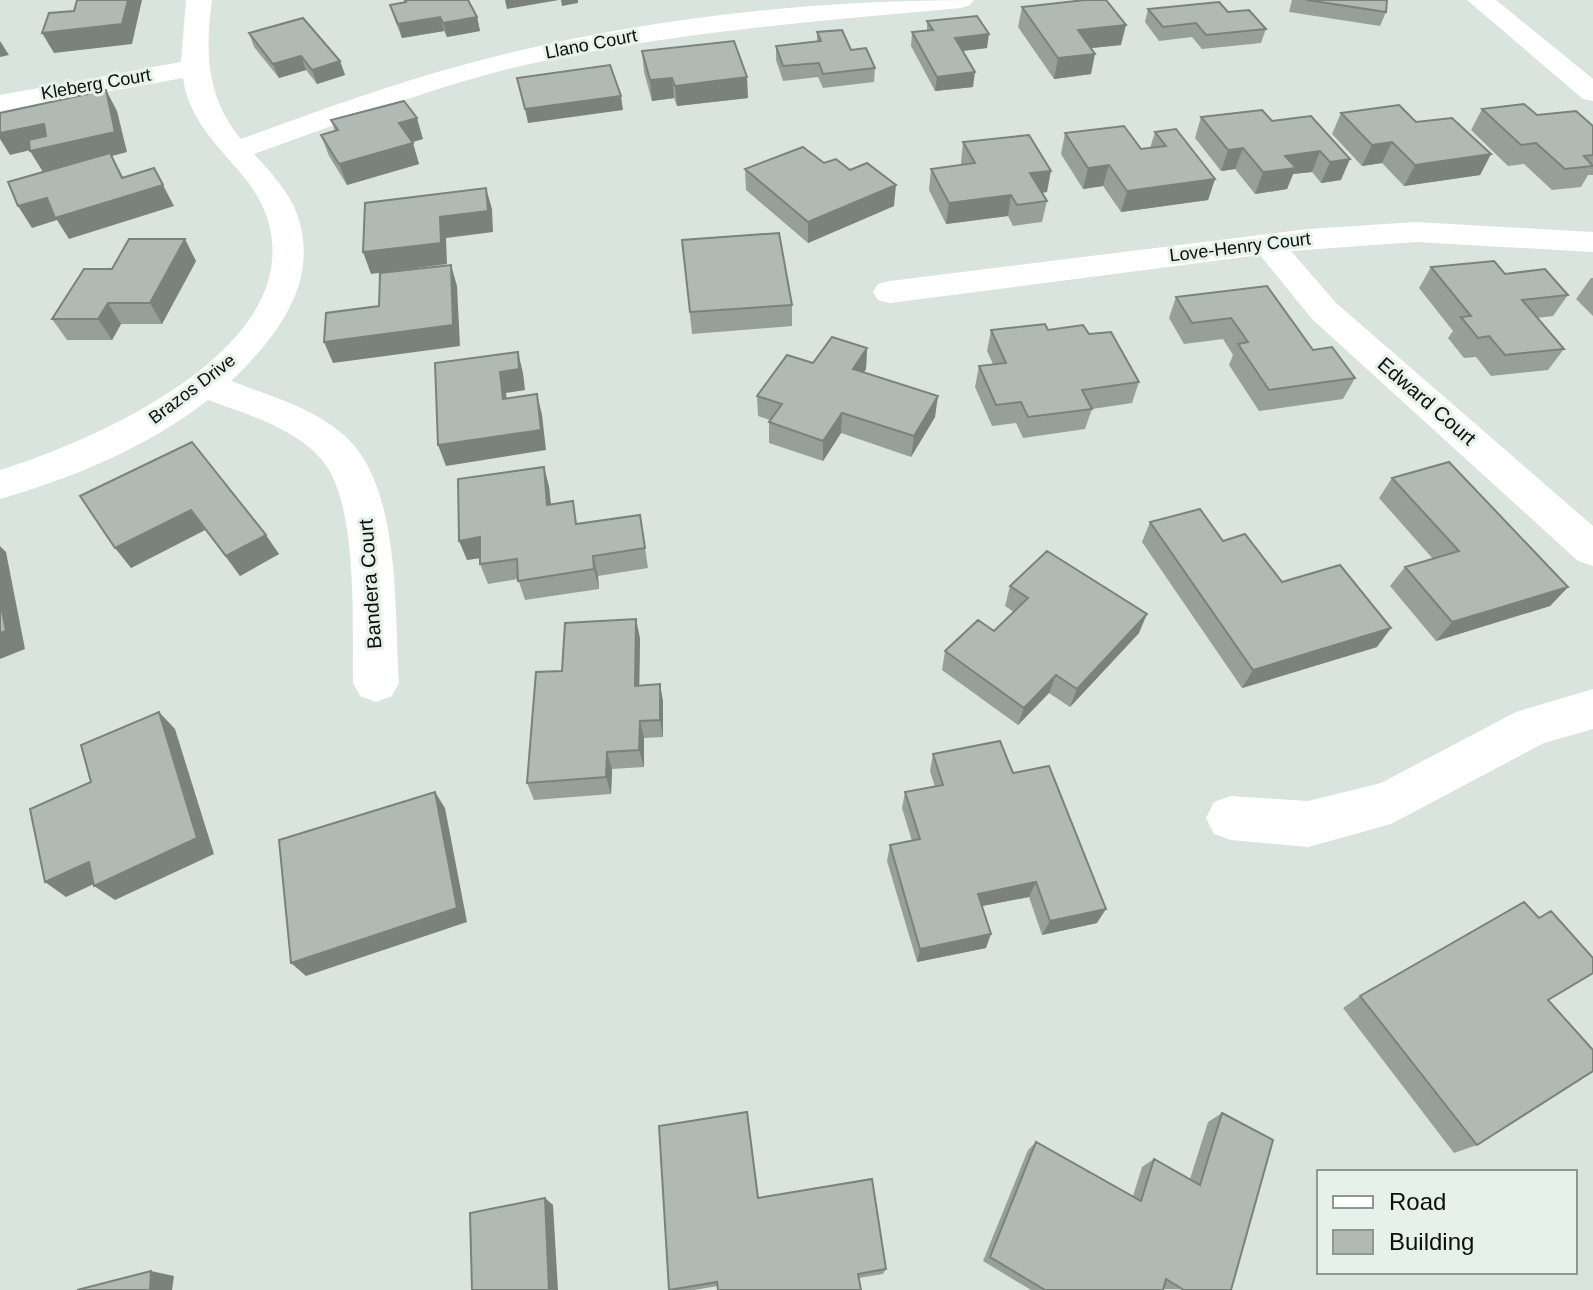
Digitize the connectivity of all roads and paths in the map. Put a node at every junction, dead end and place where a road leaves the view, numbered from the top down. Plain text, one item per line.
1 (199, 0) edge
2 (961, 0) edge
3 (1480, 0) edge
4 (193, 68) junction
5 (1593, 93) edge
6 (0, 103) edge
7 (235, 151) junction
8 (1593, 242) edge
9 (1268, 244) junction
10 (890, 292) dead end
11 (203, 384) junction
12 (0, 485) edge
13 (1593, 550) edge
14 (376, 683) dead end
15 (1593, 709) edge
16 (1231, 818) dead end

1 - 4 street, Brazos Drive
2 - 7 street, Llano Court
3 - 5 street
4 - 6 street, Kleberg Court
4 - 7 street, Brazos Drive
7 - 11 street, Brazos Drive
8 - 9 street, Love-Henry Court
9 - 10 street, Love-Henry Court
9 - 13 street, Edward Court
11 - 12 street, Brazos Drive
11 - 14 street, Bandera Court
15 - 16 street

